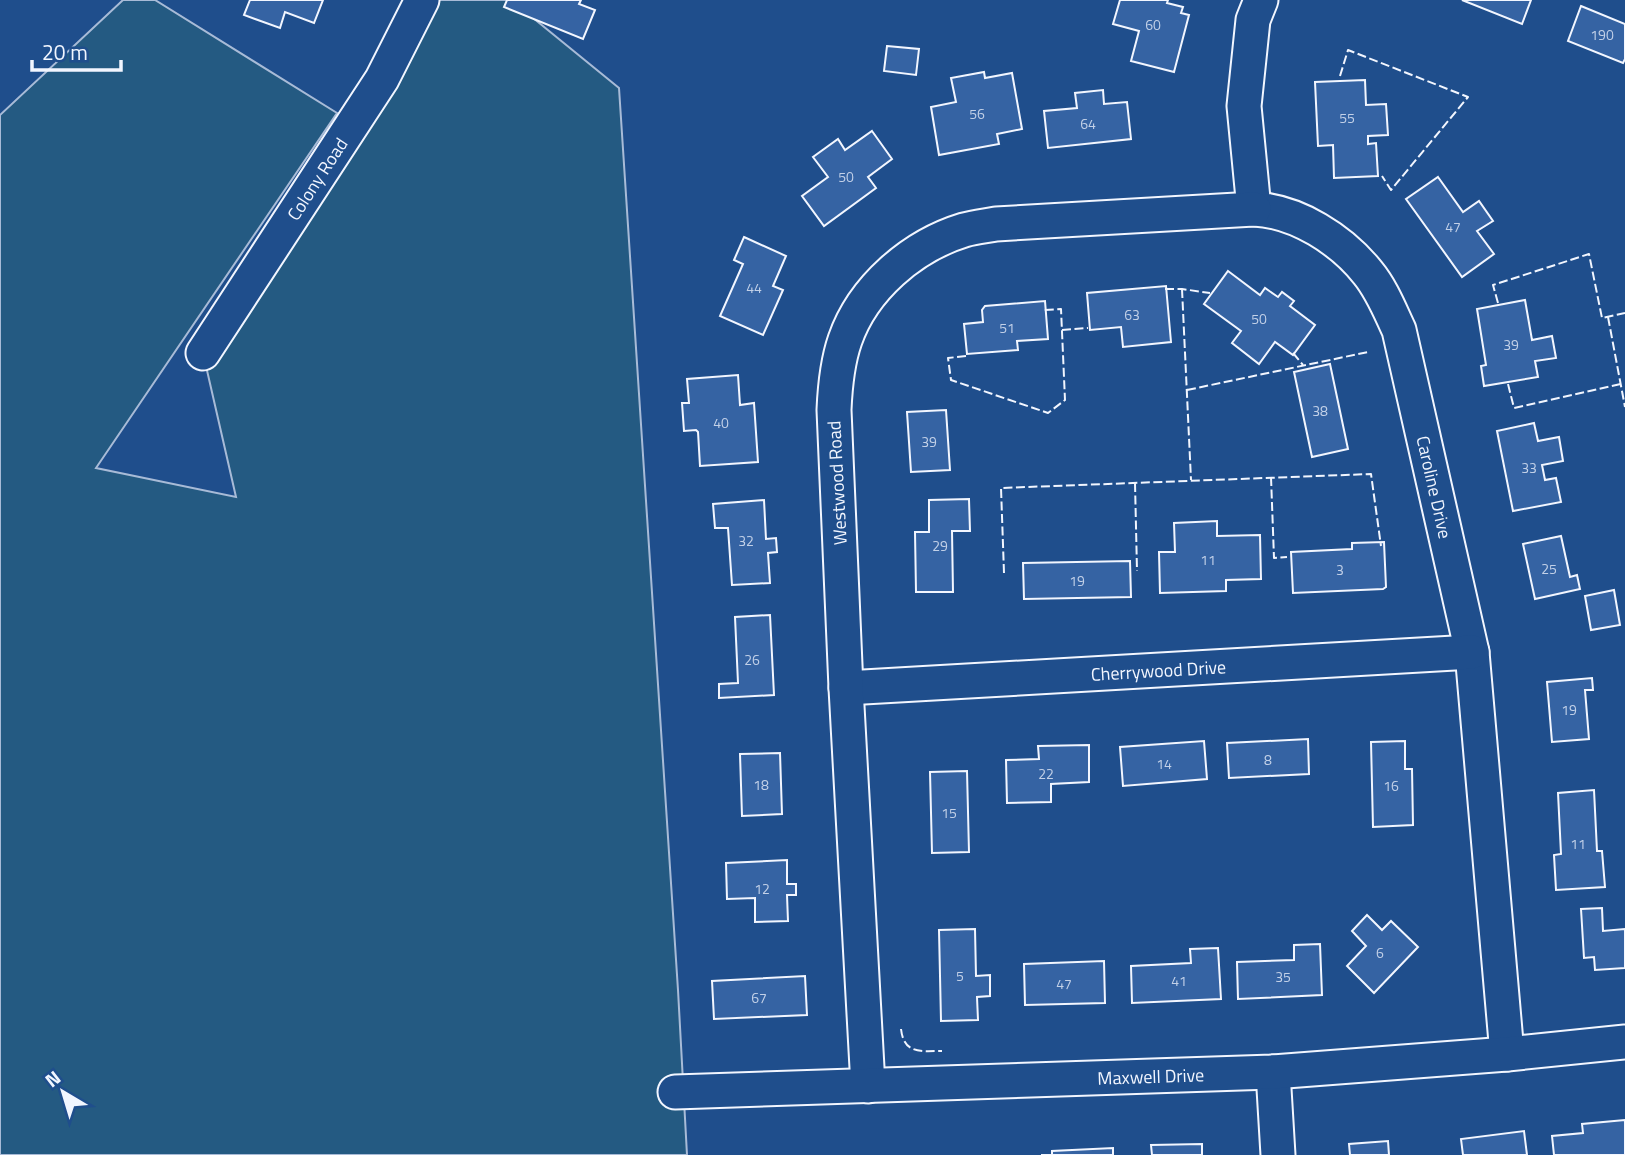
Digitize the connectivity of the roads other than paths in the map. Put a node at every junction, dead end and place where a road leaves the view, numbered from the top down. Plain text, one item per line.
1 (422, 0) edge
2 (1261, 0) edge
3 (1254, 209) junction
4 (203, 353) dead end
5 (1472, 652) junction
6 (846, 688) junction
7 (1625, 1042) edge
8 (1507, 1054) junction
9 (1273, 1072) junction
10 (868, 1086) junction
11 (675, 1092) dead end
12 (1278, 1155) edge

1 - 4 street, Colony Road
2 - 3 street
3 - 5 street, Caroline Drive
3 - 6 street, Westwood Road
5 - 6 street, Cherrywood Drive
5 - 8 street, Caroline Drive
6 - 10 street, Westwood Road
7 - 8 street, Maxwell Drive
8 - 9 street, Maxwell Drive
9 - 10 street, Maxwell Drive
9 - 12 street
10 - 11 street, Maxwell Drive

